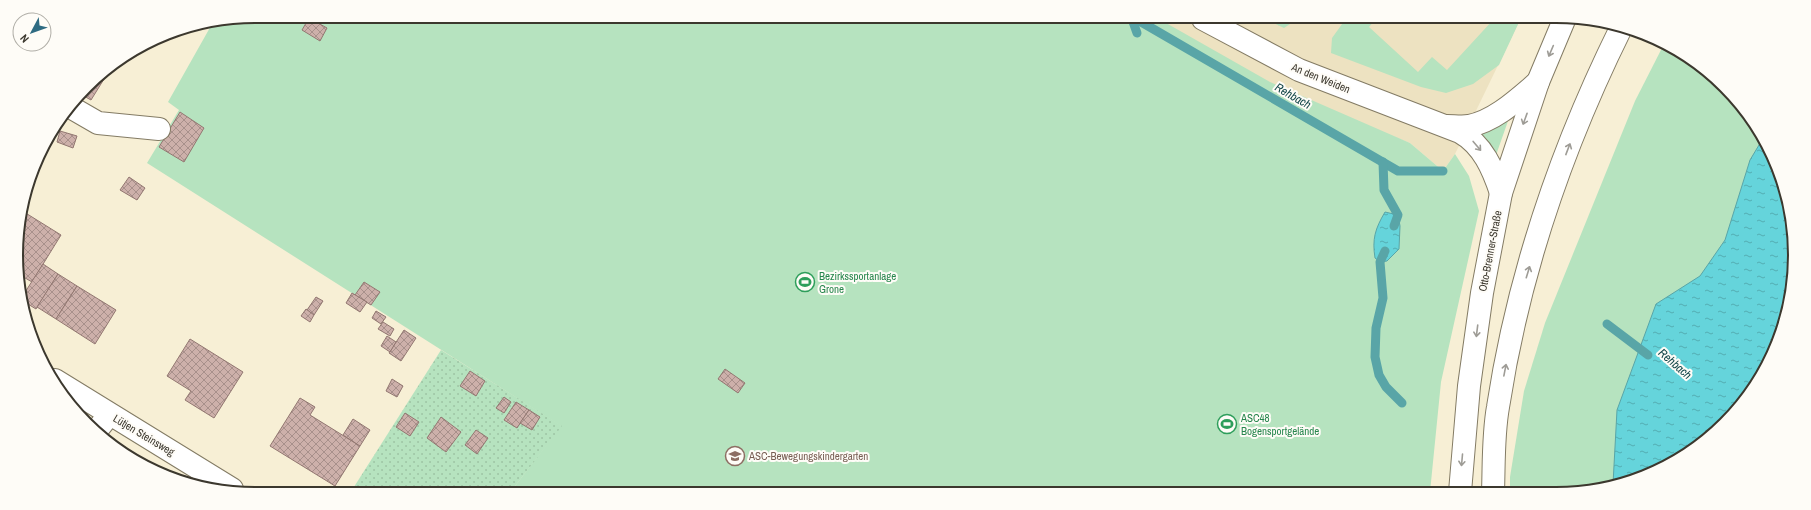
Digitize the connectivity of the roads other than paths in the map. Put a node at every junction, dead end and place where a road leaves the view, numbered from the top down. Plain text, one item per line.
1 (1211, 23) edge
2 (1563, 23) edge
3 (1619, 32) edge
4 (1538, 82) junction
5 (75, 110) edge
6 (1444, 126) junction
7 (160, 129) dead end
8 (1501, 193) junction
9 (67, 390) edge
10 (103, 422) edge
11 (222, 485) edge
12 (1460, 487) edge
13 (1493, 487) edge

1 - 6 main road, An den Weiden
2 -> 4 main road, Otto-Brenner-Straße
13 -> 3 main road
4 - 6 main road, An den Weiden
4 -> 8 main road, Otto-Brenner-Straße
5 - 7 main road
6 -> 8 main road, An den Weiden
8 -> 12 main road, Otto-Brenner-Straße
9 - 10 main road, Lütjen Steinsweg
10 - 11 main road, Lütjen Steinsweg

